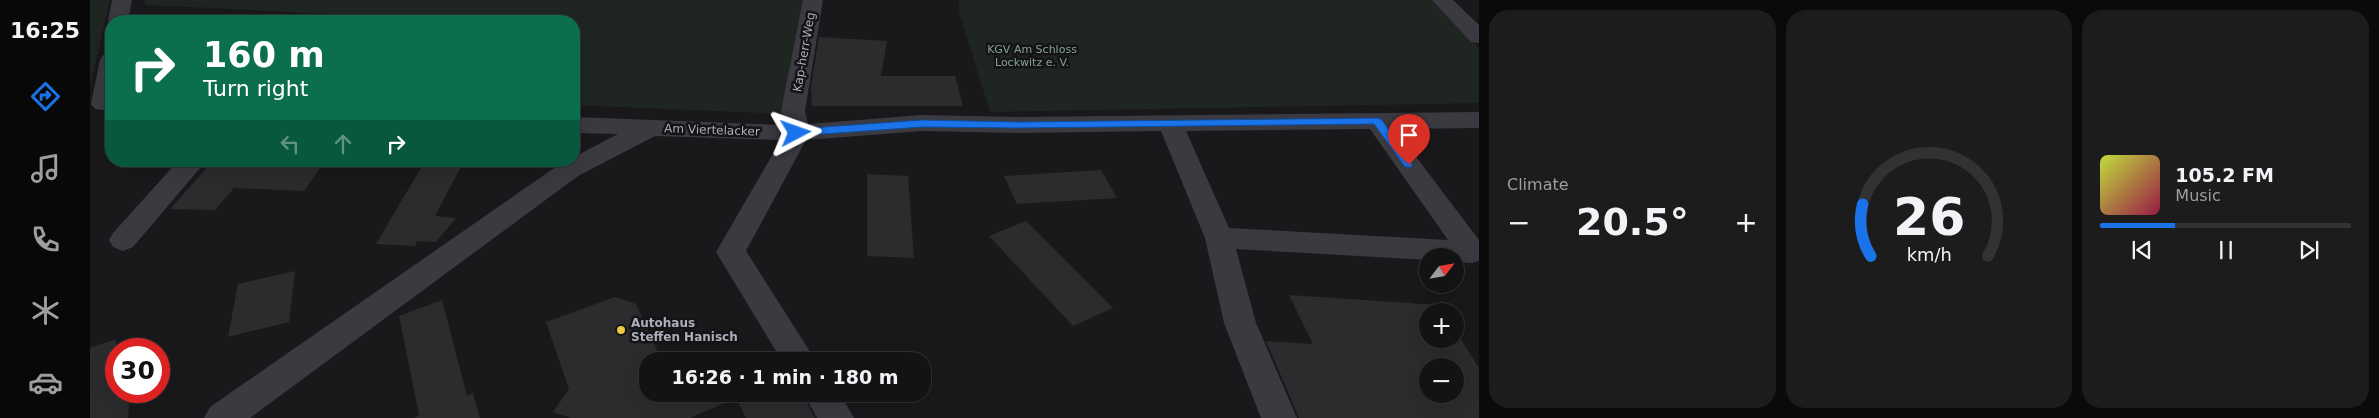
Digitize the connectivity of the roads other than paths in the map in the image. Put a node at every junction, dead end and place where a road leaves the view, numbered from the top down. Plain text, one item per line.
1 (122, 0) edge
2 (813, 0) edge
3 (1442, 0) edge
4 (119, 15) edge
5 (1479, 37) edge
6 (1479, 120) edge
7 (1377, 121) junction
8 (1170, 123) junction
9 (580, 125) edge
10 (650, 129) junction
11 (796, 133) junction
12 (580, 164) edge
13 (188, 167) edge
14 (575, 167) edge
15 (1219, 238) junction
16 (123, 240) dead end
17 (1476, 255) edge
18 (794, 352) edge
19 (826, 402) edge
20 (222, 418) edge
21 (836, 418) edge
22 (1279, 418) edge

1 - 4 street
2 - 11 street, Kap-herr-Weg
3 - 5 street
6 - 7 street, Am Viertelacker
7 - 8 street, Am Viertelacker
7 - 17 street
8 - 11 street, Am Viertelacker
8 - 15 street
9 - 10 street, Am Viertelacker
10 - 11 street, Am Viertelacker
10 - 12 street
11 - 18 street
13 - 16 street
14 - 20 street
15 - 17 street
15 - 22 street
19 - 21 street

